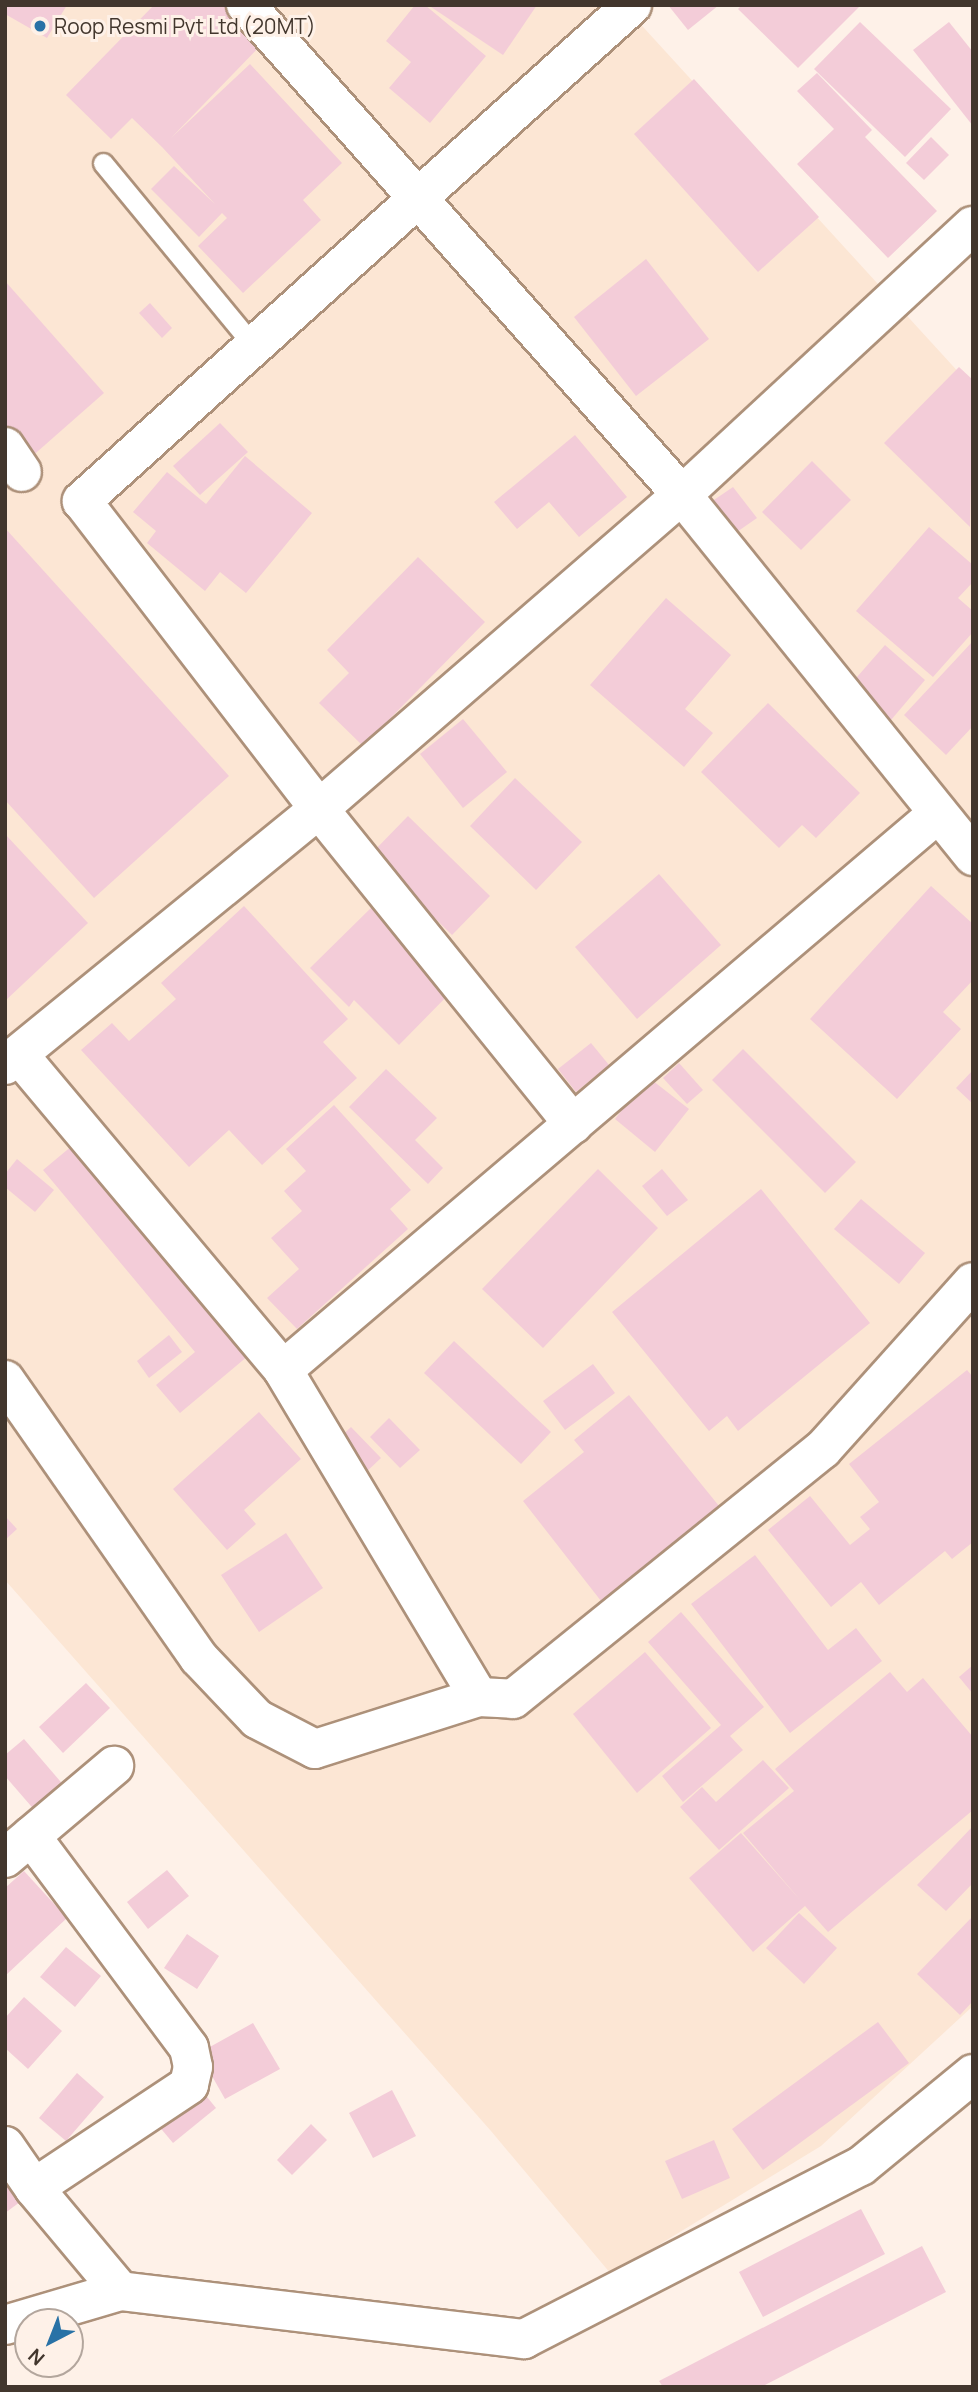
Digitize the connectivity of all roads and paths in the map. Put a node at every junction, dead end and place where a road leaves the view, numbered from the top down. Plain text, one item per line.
1 (246, 5) edge
2 (632, 5) edge
3 (103, 163) dead end
4 (417, 201) junction
5 (973, 226) edge
6 (254, 346) junction
7 (682, 495) junction
8 (319, 809) junction
9 (936, 815) junction
10 (973, 856) edge
11 (12, 1060) edge
12 (573, 1124) junction
13 (971, 1287) edge
14 (283, 1370) junction
15 (5, 1380) edge
16 (479, 1697) junction
17 (114, 1766) dead end
18 (18, 1847) edge
19 (973, 2074) edge
20 (5, 2146) edge
21 (34, 2188) junction
22 (120, 2291) junction
23 (5, 2325) edge

1 - 4 street
2 - 4 street
3 - 6 lane
4 - 6 street
4 - 7 street
5 - 7 street
6 - 8 street
7 - 8 street
7 - 9 street
8 - 11 street
8 - 12 street
9 - 10 street
9 - 12 street
11 - 14 street
12 - 14 street
13 - 16 street
14 - 16 street
15 - 16 street
17 - 18 street
18 - 21 street
19 - 22 street
20 - 21 street
21 - 22 street
22 - 23 street

